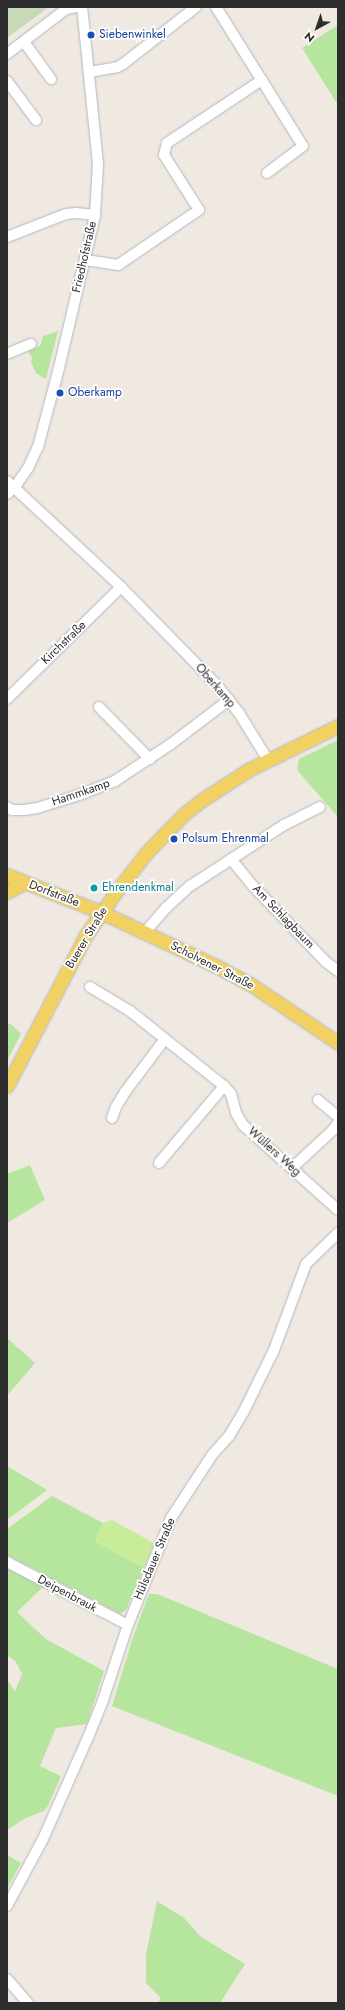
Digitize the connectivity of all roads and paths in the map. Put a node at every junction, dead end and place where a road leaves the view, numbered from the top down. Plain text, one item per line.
1 (77, 7) edge
2 (82, 7) edge
3 (196, 7) edge
4 (216, 7) edge
5 (24, 42) junction
6 (7, 54) edge
7 (90, 72) junction
8 (51, 80) dead end
9 (262, 80) junction
10 (7, 81) edge
11 (36, 120) dead end
12 (267, 173) dead end
13 (95, 215) junction
14 (7, 237) edge
15 (86, 260) junction
16 (31, 344) dead end
17 (7, 354) edge
18 (10, 487) edge
19 (121, 587) junction
20 (7, 699) edge
21 (229, 700) junction
22 (99, 707) dead end
23 (338, 726) edge
24 (150, 759) junction
25 (268, 760) junction
26 (7, 807) edge
27 (320, 807) dead end
28 (231, 859) junction
29 (7, 875) edge
30 (24, 882) junction
31 (7, 892) edge
32 (101, 912) junction
33 (145, 932) junction
34 (338, 972) edge
35 (90, 987) dead end
36 (165, 1039) junction
37 (338, 1043) edge
38 (7, 1086) edge
39 (224, 1086) junction
40 (318, 1100) dead end
41 (338, 1117) edge
42 (112, 1118) dead end
43 (338, 1122) edge
44 (159, 1163) dead end
45 (292, 1168) junction
46 (338, 1210) edge
47 (338, 1233) edge
48 (7, 1562) edge
49 (128, 1625) junction
50 (7, 1906) edge
51 (7, 1979) edge
52 (28, 2003) edge

1 - 5 street
2 - 7 street, Friedhofstraße
3 - 7 street
4 - 9 street
5 - 6 street
5 - 8 street
7 - 13 street, Friedhofstraße
9 - 12 street
9 - 15 street
10 - 11 street
13 - 14 street
13 - 15 street, Friedhofstraße
15 - 18 street, Friedhofstraße
16 - 17 street
18 - 19 street, Oberkamp
19 - 20 street, Kirchstraße
19 - 21 street, Oberkamp
21 - 24 street, Hammkamp
21 - 25 street, Oberkamp
22 - 24 street
23 - 25 main road, Buerer Straße
24 - 26 street, Hammkamp
25 - 32 main road, Buerer Straße
27 - 28 street
28 - 33 street
28 - 34 street, Am Schlagbaum
29 - 30 main road, Dorfstraße
30 - 31 main road
30 - 32 main road, Dorfstraße
32 - 33 main road, Scholvener Straße
32 - 38 main road, Buerer Straße
33 - 37 main road, Scholvener Straße
35 - 36 street, Wüllers Weg
36 - 39 street, Wüllers Weg
36 - 42 street
39 - 44 street
39 - 45 street, Wüllers Weg
40 - 41 street
43 - 45 street
45 - 46 street, Wüllers Weg
47 - 49 street, Hülsdauer Straße
48 - 49 street, Deipenbrauk
49 - 50 street, Hülsdauer Straße
51 - 52 street

